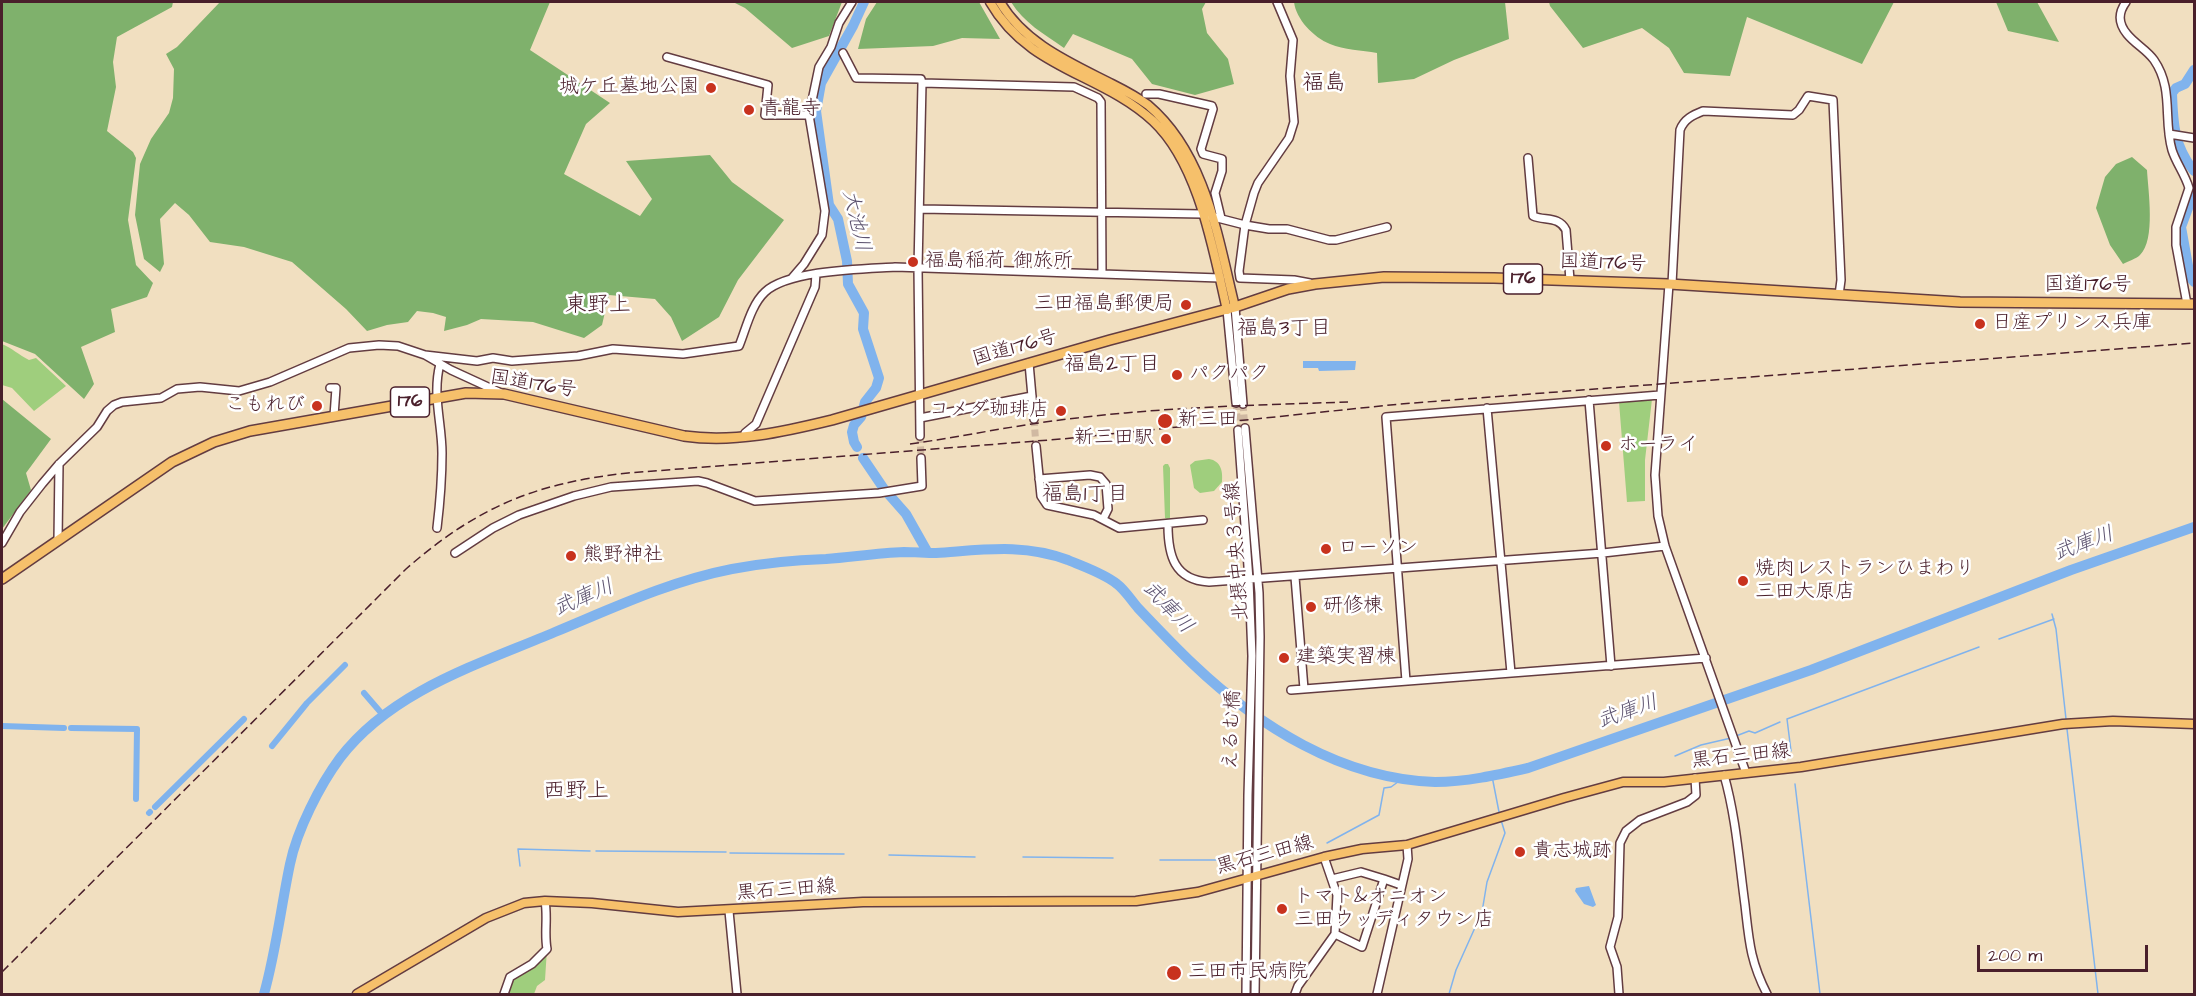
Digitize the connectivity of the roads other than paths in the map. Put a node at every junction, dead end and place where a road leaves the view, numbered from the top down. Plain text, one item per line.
1 (852, 2) edge
2 (990, 2) edge
3 (1000, 2) edge
4 (1277, 2) edge
5 (2126, 2) edge
6 (843, 53) dead end
7 (667, 57) dead end
8 (922, 83) junction
9 (1146, 94) dead end
10 (809, 115) junction
11 (2174, 135) junction
12 (2194, 138) edge
13 (1528, 158) dead end
14 (920, 209) junction
15 (1103, 213) junction
16 (1202, 214) junction
17 (1212, 216) junction
18 (1221, 218) junction
19 (1245, 225) junction
20 (1387, 227) dead end
21 (918, 268) junction
22 (1102, 273) junction
23 (816, 274) junction
24 (792, 278) junction
25 (1220, 278) junction
26 (1570, 280) junction
27 (1315, 284) junction
28 (1671, 284) junction
29 (1839, 295) junction
30 (2191, 304) edge
31 (1231, 309) junction
32 (425, 355) junction
33 (1029, 363) junction
34 (440, 364) junction
35 (330, 388) dead end
36 (504, 394) junction
37 (921, 394) junction
38 (1660, 395) junction
39 (1032, 396) junction
40 (436, 398) junction
41 (1589, 400) junction
42 (1240, 404) tunnel mouth
43 (1487, 408) junction
44 (334, 416) junction
45 (920, 418) junction
46 (1034, 419) tunnel mouth
47 (920, 436) tunnel mouth
48 (744, 437) junction
49 (1036, 446) tunnel mouth
50 (921, 458) tunnel mouth
51 (59, 464) junction
52 (1039, 479) junction
53 (1103, 519) junction
54 (1203, 520) dead end
55 (1168, 525) junction
56 (437, 528) dead end
57 (58, 541) junction
58 (2, 543) edge
59 (1665, 546) junction
60 (455, 553) dead end
61 (1603, 553) junction
62 (1501, 561) junction
63 (1398, 569) junction
64 (1294, 577) junction
65 (2, 579) edge
66 (1257, 579) junction
67 (1249, 580) junction
68 (1706, 658) junction
69 (1252, 666) joint
70 (1611, 666) junction
71 (1259, 672) joint
72 (1511, 673) junction
73 (1406, 681) junction
74 (1304, 689) junction
75 (1291, 690) dead end
76 (2194, 724) edge
77 (1746, 773) junction
78 (1724, 775) junction
79 (1695, 778) junction
80 (1407, 845) junction
81 (1324, 857) junction
82 (1257, 876) junction
83 (1247, 879) junction
84 (1332, 879) junction
85 (1384, 879) junction
86 (1401, 885) junction
87 (545, 901) junction
88 (729, 911) junction
89 (1335, 934) junction
90 (357, 994) edge
91 (504, 994) edge
92 (737, 994) edge
93 (1246, 994) edge
94 (1255, 994) edge
95 (1295, 994) edge
96 (1377, 994) edge
97 (1619, 994) edge
98 (1767, 994) edge

1 - 10 street
2 - 16 main road
3 - 17 main road
4 - 19 street
5 - 11 street
6 - 8 street
7 - 10 street
8 - 14 street
8 - 15 street
9 - 18 street
10 - 24 street
11 - 12 street
11 - 30 street
13 - 26 street
14 - 15 street
14 - 21 street
15 - 16 street
15 - 22 street
16 - 17 street
16 - 25 main road
17 - 18 street
17 - 31 main road
18 - 19 street
19 - 20 street
19 - 27 street
21 - 22 street
21 - 23 street
21 - 37 street
22 - 25 street
23 - 24 street
23 - 48 street
24 - 32 street
25 - 31 main road
26 - 27 highway, 国道176号 / 176
26 - 28 highway, 国道176号 / 176
27 - 31 highway, 国道176号 / 176
28 - 29 highway, 国道176号 / 176
28 - 29 street
28 - 38 street
29 - 30 highway, 国道176号 / 176
31 - 33 highway, 国道176号 / 176
31 - 42 street
32 - 34 street
32 - 51 street
33 - 37 highway, 国道176号 / 176
33 - 39 street
34 - 36 street
34 - 40 street
35 - 44 street
36 - 40 highway, 国道176号 / 176
36 - 48 highway, 国道176号 / 176
37 - 45 street
37 - 48 highway, 国道176号 / 176
38 - 41 street
38 - 59 street
39 - 45 street
39 - 46 street
40 - 44 highway, 国道176号 / 176
40 - 56 street
41 - 43 street
41 - 61 street
43 - 62 street
43 - 63 street
44 - 57 highway, 国道176号 / 176
45 - 47 street
49 - 52 street
50 - 60 street
51 - 57 street
51 - 58 street
52 - 53 street
52 - 53 street
53 - 55 street
54 - 55 street
55 - 67 street
57 - 65 highway, 国道176号 / 176
59 - 61 street
59 - 68 street
61 - 62 street
61 - 70 street
62 - 63 street
62 - 72 street
63 - 64 street
63 - 73 street
64 - 66 street
64 - 74 street
66 - 67 street
66 - 67 street, 北摂中央３号線
66 - 71 street, 北摂中央３号線
67 - 69 street, 北摂中央３号線
68 - 70 street
68 - 77 street
69 - 83 street, えるむ橋
70 - 72 street
71 - 82 street, えるむ橋
72 - 73 street
73 - 74 street
74 - 75 street
76 - 77 main road, 黒石三田線
77 - 78 main road, 黒石三田線
78 - 79 main road, 黒石三田線
78 - 98 street
79 - 80 main road, 黒石三田線
79 - 97 street
80 - 81 main road, 黒石三田線
80 - 86 street
81 - 82 main road, 黒石三田線
81 - 84 street
82 - 83 main road, 黒石三田線
82 - 94 street
83 - 88 main road, 黒石三田線
83 - 93 street
84 - 85 street
84 - 89 street
85 - 86 street
85 - 89 street
86 - 96 street
87 - 88 main road, 黒石三田線
87 - 90 main road, 黒石三田線
87 - 91 street
88 - 92 street
89 - 95 street

